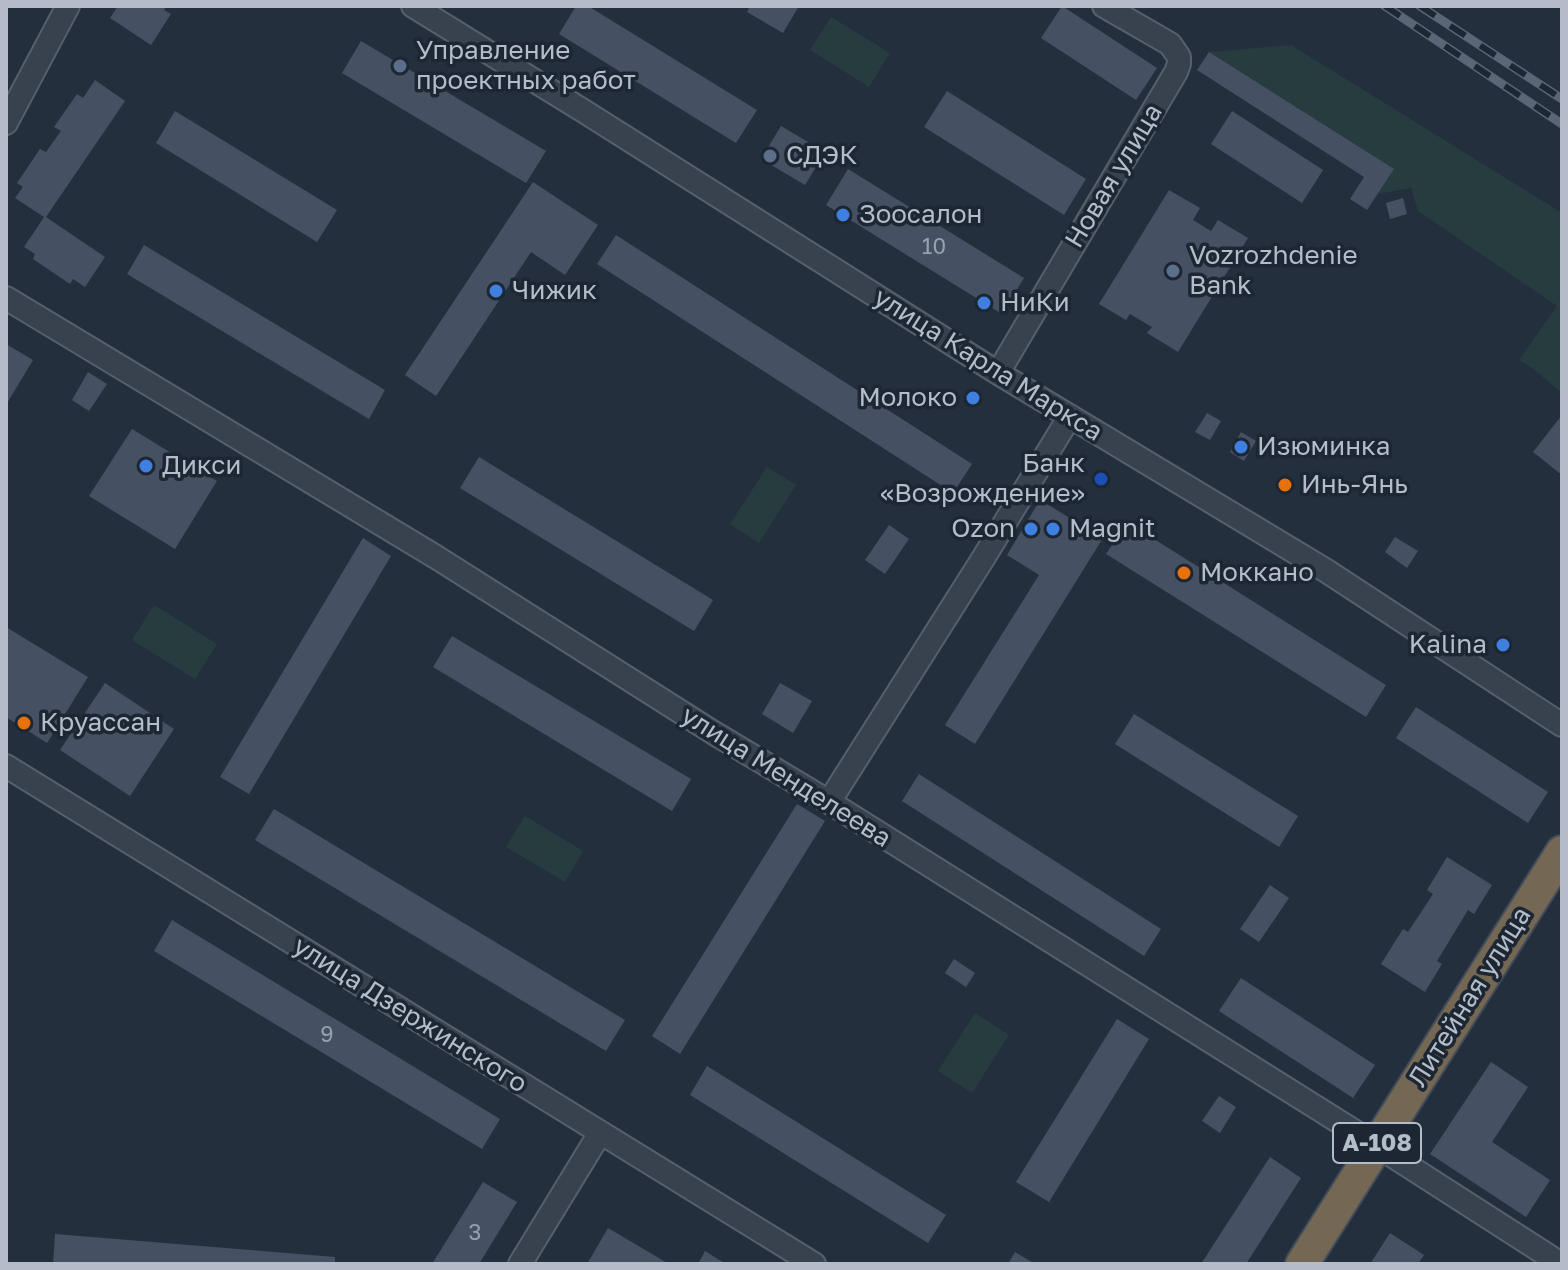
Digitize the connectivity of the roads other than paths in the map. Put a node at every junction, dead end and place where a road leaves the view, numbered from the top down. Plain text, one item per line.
1 (68, 6) edge
2 (413, 6) edge
3 (1104, 6) edge
4 (6, 123) edge
5 (6, 298) edge
6 (998, 373) junction
7 (1070, 416) junction
8 (1558, 720) edge
9 (6, 766) edge
10 (829, 802) junction
11 (1562, 852) edge
12 (600, 1133) junction
13 (1376, 1145) junction
14 (520, 1264) edge
15 (814, 1264) edge
16 (1302, 1264) edge
17 (1561, 1264) edge

1 - 4 street
2 - 6 street, улица Карла Маркса
3 - 6 street, Новая улица
5 - 10 street, улица Менделеева
6 - 7 street, улица Карла Маркса
7 - 8 street, улица Карла Маркса
7 - 10 street
9 - 12 street, улица Дзержинского
10 - 13 street, улица Менделеева
11 - 13 highway, Литейная улица / А-108
12 - 14 street
12 - 15 street, улица Дзержинского
13 - 16 highway, Литейная улица / А-108
13 - 17 street, улица Менделеева

